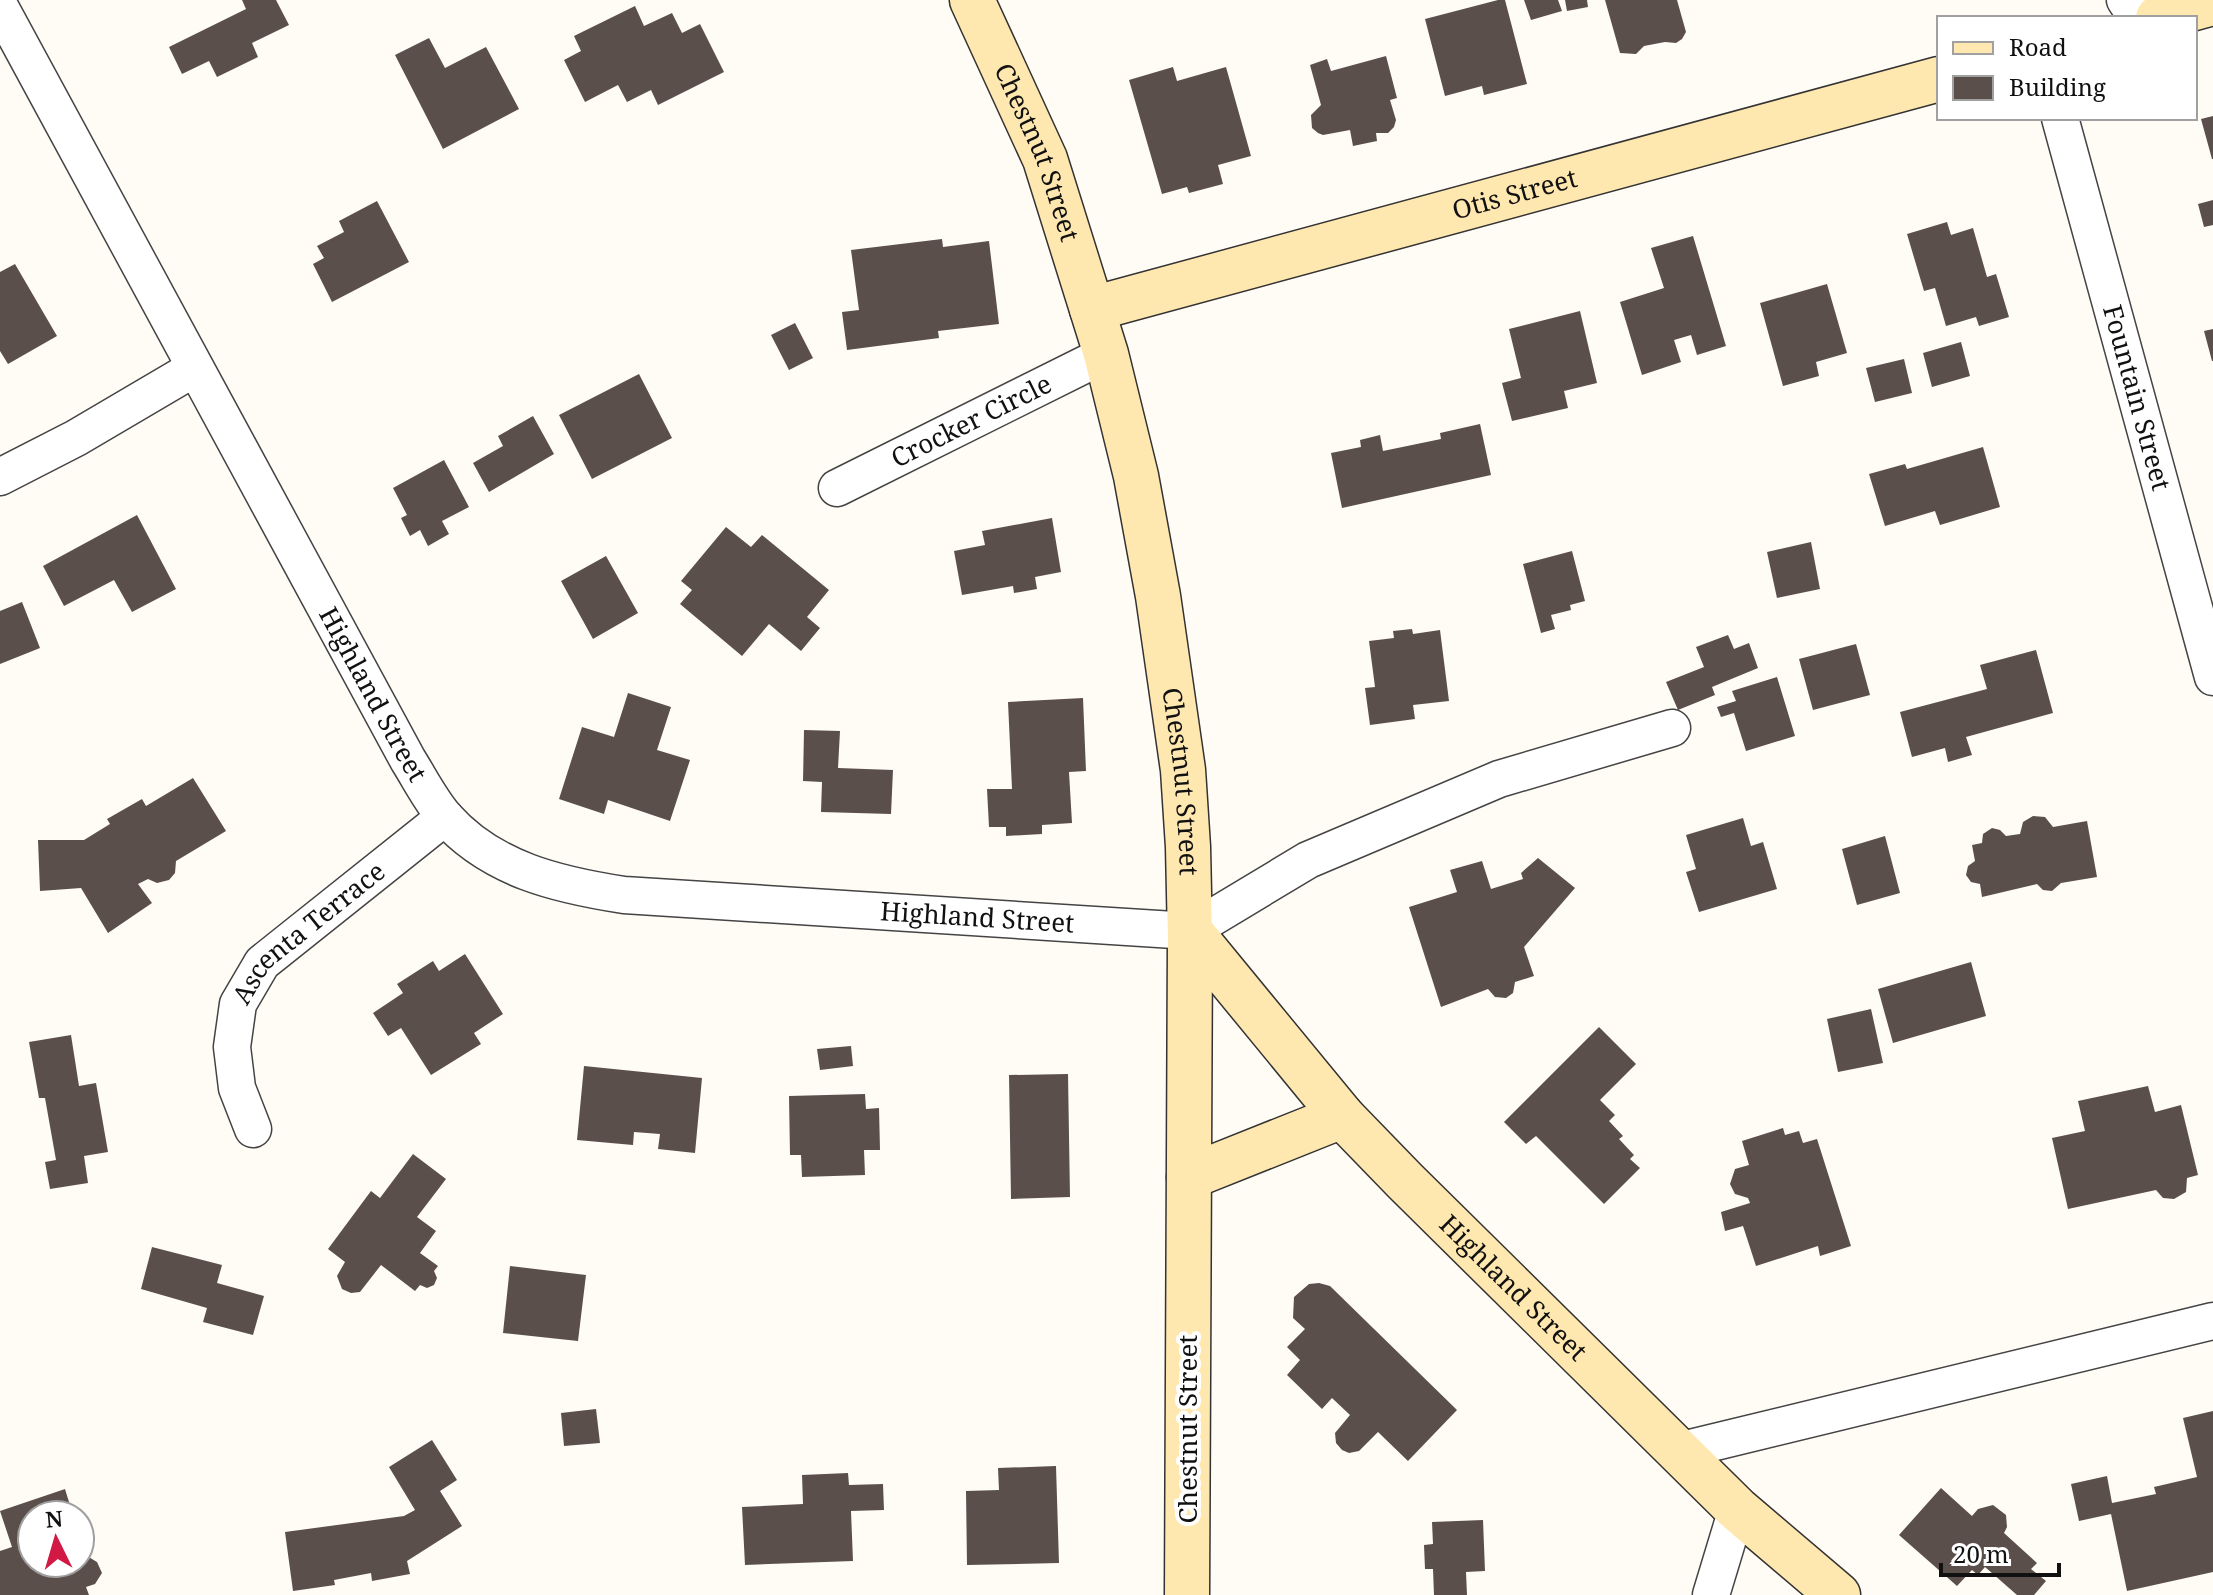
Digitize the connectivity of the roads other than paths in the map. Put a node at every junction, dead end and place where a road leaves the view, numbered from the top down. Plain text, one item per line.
1 (972, 0) edge
2 (2213, 3) edge
3 (0, 7) edge
4 (2165, 16) edge
5 (1937, 80) edge
6 (2061, 120) edge
7 (1092, 309) junction
8 (1106, 354) junction
9 (195, 368) junction
10 (0, 477) edge
11 (837, 488) dead end
12 (2213, 677) edge
13 (1672, 728) dead end
14 (445, 817) junction
15 (1190, 931) junction
16 (1342, 1116) junction
17 (253, 1129) dead end
18 (1189, 1177) junction
19 (2213, 1321) edge
20 (1678, 1451) junction
21 (1737, 1509) junction
22 (1187, 1595) edge
23 (1711, 1595) edge
24 (1838, 1595) edge

1 - 7 street, Chestnut Street
2 - 4 street
3 - 9 street, Highland Street
5 - 7 street, Otis Street
6 - 12 street, Fountain Street
7 - 8 street, Chestnut Street
8 - 11 street, Crocker Circle
8 - 15 street, Chestnut Street
9 - 10 street
9 - 14 street, Highland Street
13 - 15 street
14 - 15 street, Highland Street
14 - 17 street, Ascenta Terrace
15 - 16 street, Highland Street
15 - 18 street, Chestnut Street
16 - 18 street
16 - 20 street, Highland Street
18 - 22 street, Chestnut Street
19 - 20 street
20 - 21 street, Highland Street
21 - 23 street
21 - 24 street, Highland Street

